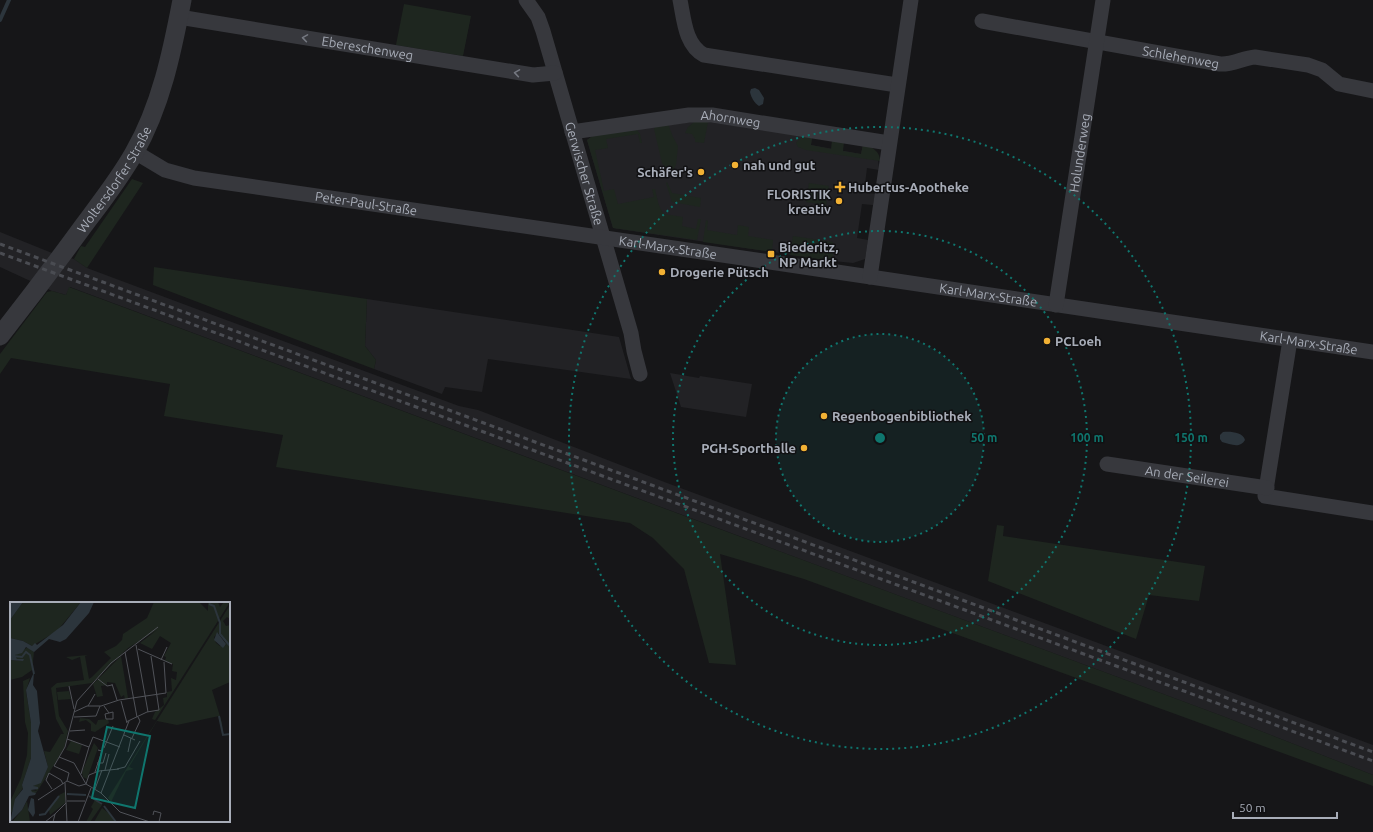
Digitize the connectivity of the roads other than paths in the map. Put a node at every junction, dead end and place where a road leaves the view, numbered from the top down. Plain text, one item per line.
1 (526, 0) edge
2 (680, 0) edge
3 (910, 0) edge
4 (1103, 0) edge
5 (181, 9) edge
6 (982, 21) dead end
7 (1096, 42) junction
8 (555, 73) junction
9 (897, 85) junction
10 (1373, 91) edge
11 (572, 132) junction
12 (889, 143) junction
13 (135, 152) junction
14 (604, 238) junction
15 (870, 277) junction
16 (1056, 305) junction
17 (0, 336) edge
18 (1290, 340) junction
19 (1373, 352) edge
20 (640, 374) dead end
21 (1107, 464) dead end
22 (1267, 488) junction
23 (1373, 513) edge

1 - 8 street, Gerwischer Straße
2 - 9 street
3 - 9 street
4 - 7 street, Holunderweg
8 -> 5 street, Ebereschenweg
5 - 13 street, Woltersdorfer Straße
6 - 7 street, Schlehenweg
7 - 10 street, Schlehenweg
7 - 16 street, Holunderweg
8 - 11 street, Gerwischer Straße
9 - 12 street
11 - 12 street, Ahornweg
11 - 14 street, Gerwischer Straße
12 - 15 street
13 - 14 street, Peter-Paul-Straße
13 - 17 street, Woltersdorfer Straße
14 - 15 street, Karl-Marx-Straße
14 - 20 street, Gerwischer Straße
15 - 16 street, Karl-Marx-Straße
16 - 18 street, Karl-Marx-Straße
18 - 19 street, Karl-Marx-Straße
18 - 22 street
21 - 22 street, An der Seilerei
22 - 23 street

